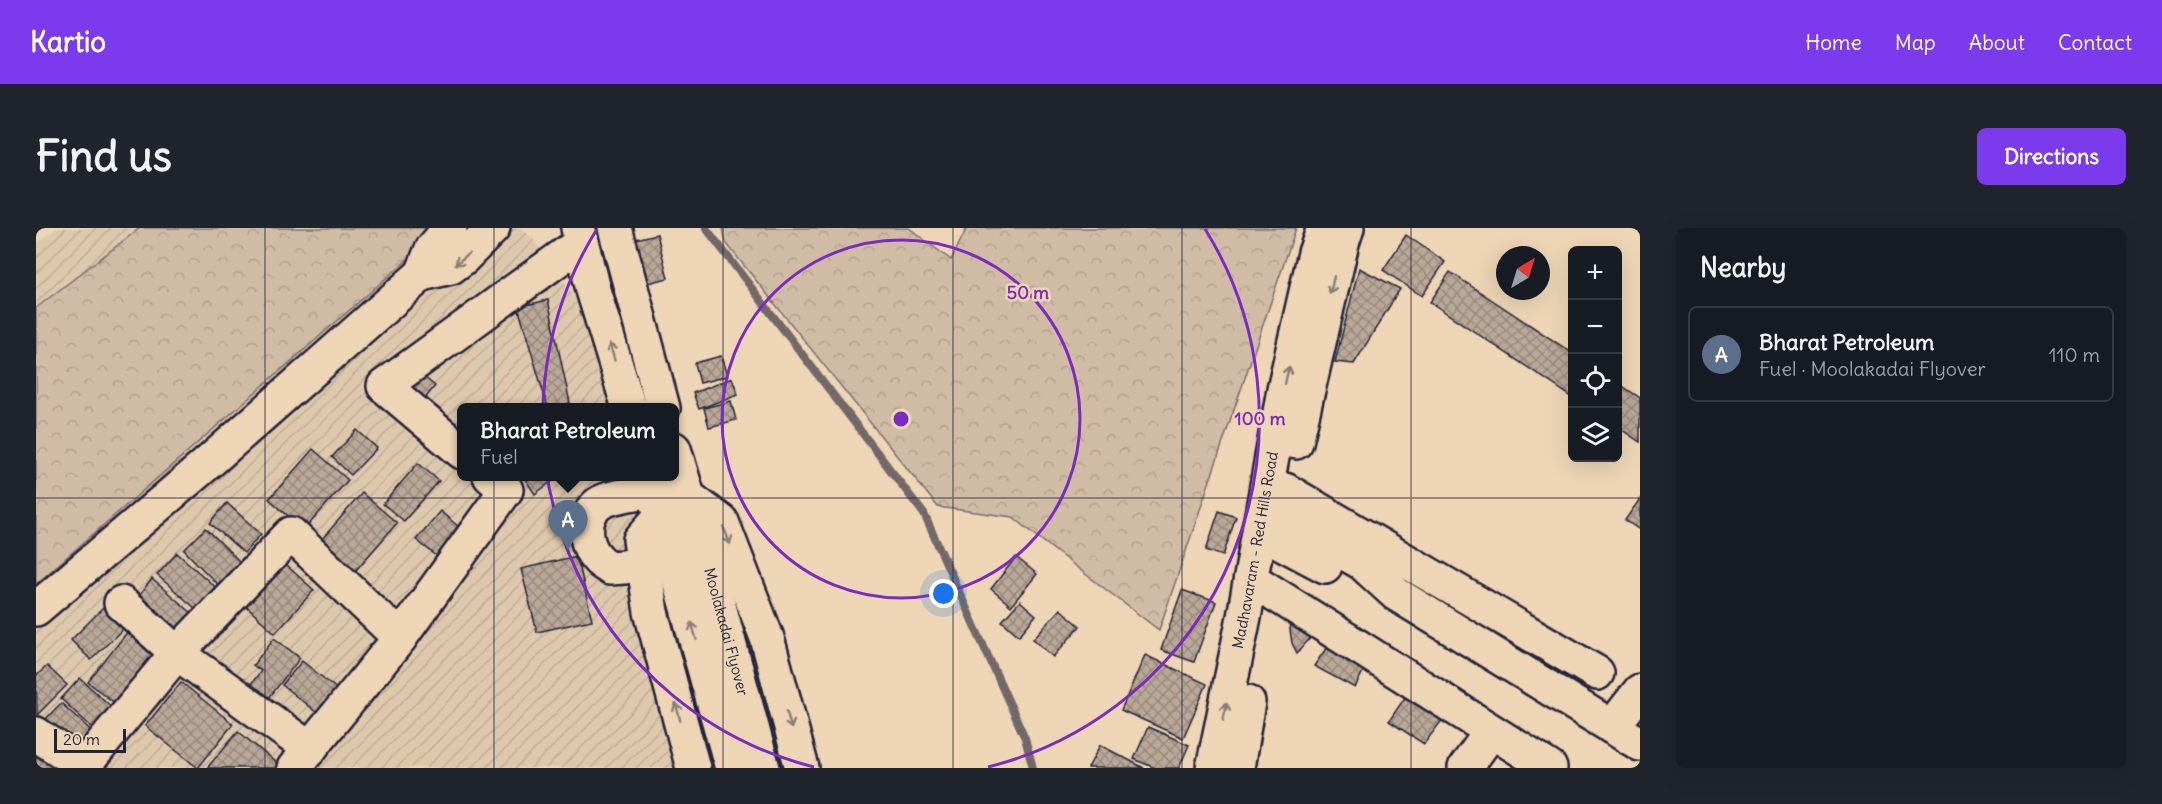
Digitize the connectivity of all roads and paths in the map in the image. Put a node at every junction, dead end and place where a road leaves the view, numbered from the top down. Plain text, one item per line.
1 (450, 228) edge
2 (493, 228) edge
3 (1324, 228) edge
4 (1347, 228) edge
5 (617, 233) edge
6 (580, 235) edge
7 (422, 274) junction
8 (627, 403) edge
9 (662, 403) edge
10 (457, 448) edge
11 (495, 481) edge
12 (663, 494) edge
13 (1281, 515) junction
14 (644, 562) junction
15 (1259, 583) junction
16 (121, 603) dead end
17 (36, 609) edge
18 (400, 638) junction
19 (177, 653) junction
20 (1597, 673) dead end
21 (1640, 691) edge
22 (1612, 727) junction
23 (1491, 732) junction
24 (36, 734) edge
25 (1640, 744) edge
26 (302, 758) edge
27 (84, 767) edge
28 (693, 768) edge
29 (732, 768) edge
30 (763, 768) edge
31 (802, 768) edge
32 (1213, 768) edge
33 (1237, 768) edge
34 (1465, 768) edge
35 (1550, 768) edge

1 - 7 street
2 -> 7 street
15 -> 3 street, Madhavaram - Red Hills Road
4 -> 13 street, Madhavaram - Red Hills Road
5 - 9 street
8 -> 6 street
6 - 10 street
7 - 17 street
11 - 18 street
12 - 14 street
12 - 14 street
29 -> 12 street, Moolakadai Flyover
12 - 30 street, Moolakadai Flyover
12 -> 31 street
13 - 15 street, Madhavaram - Red Hills Road
13 - 20 street
13 - 22 street
28 -> 14 street
15 - 23 street
32 -> 15 street, Madhavaram - Red Hills Road
15 - 33 street, Madhavaram - Red Hills Road
16 - 19 street
18 - 19 street
18 - 26 street
19 - 26 street
19 - 27 street
21 - 22 street
22 - 25 street
23 - 34 street
23 - 35 street
24 - 27 street

